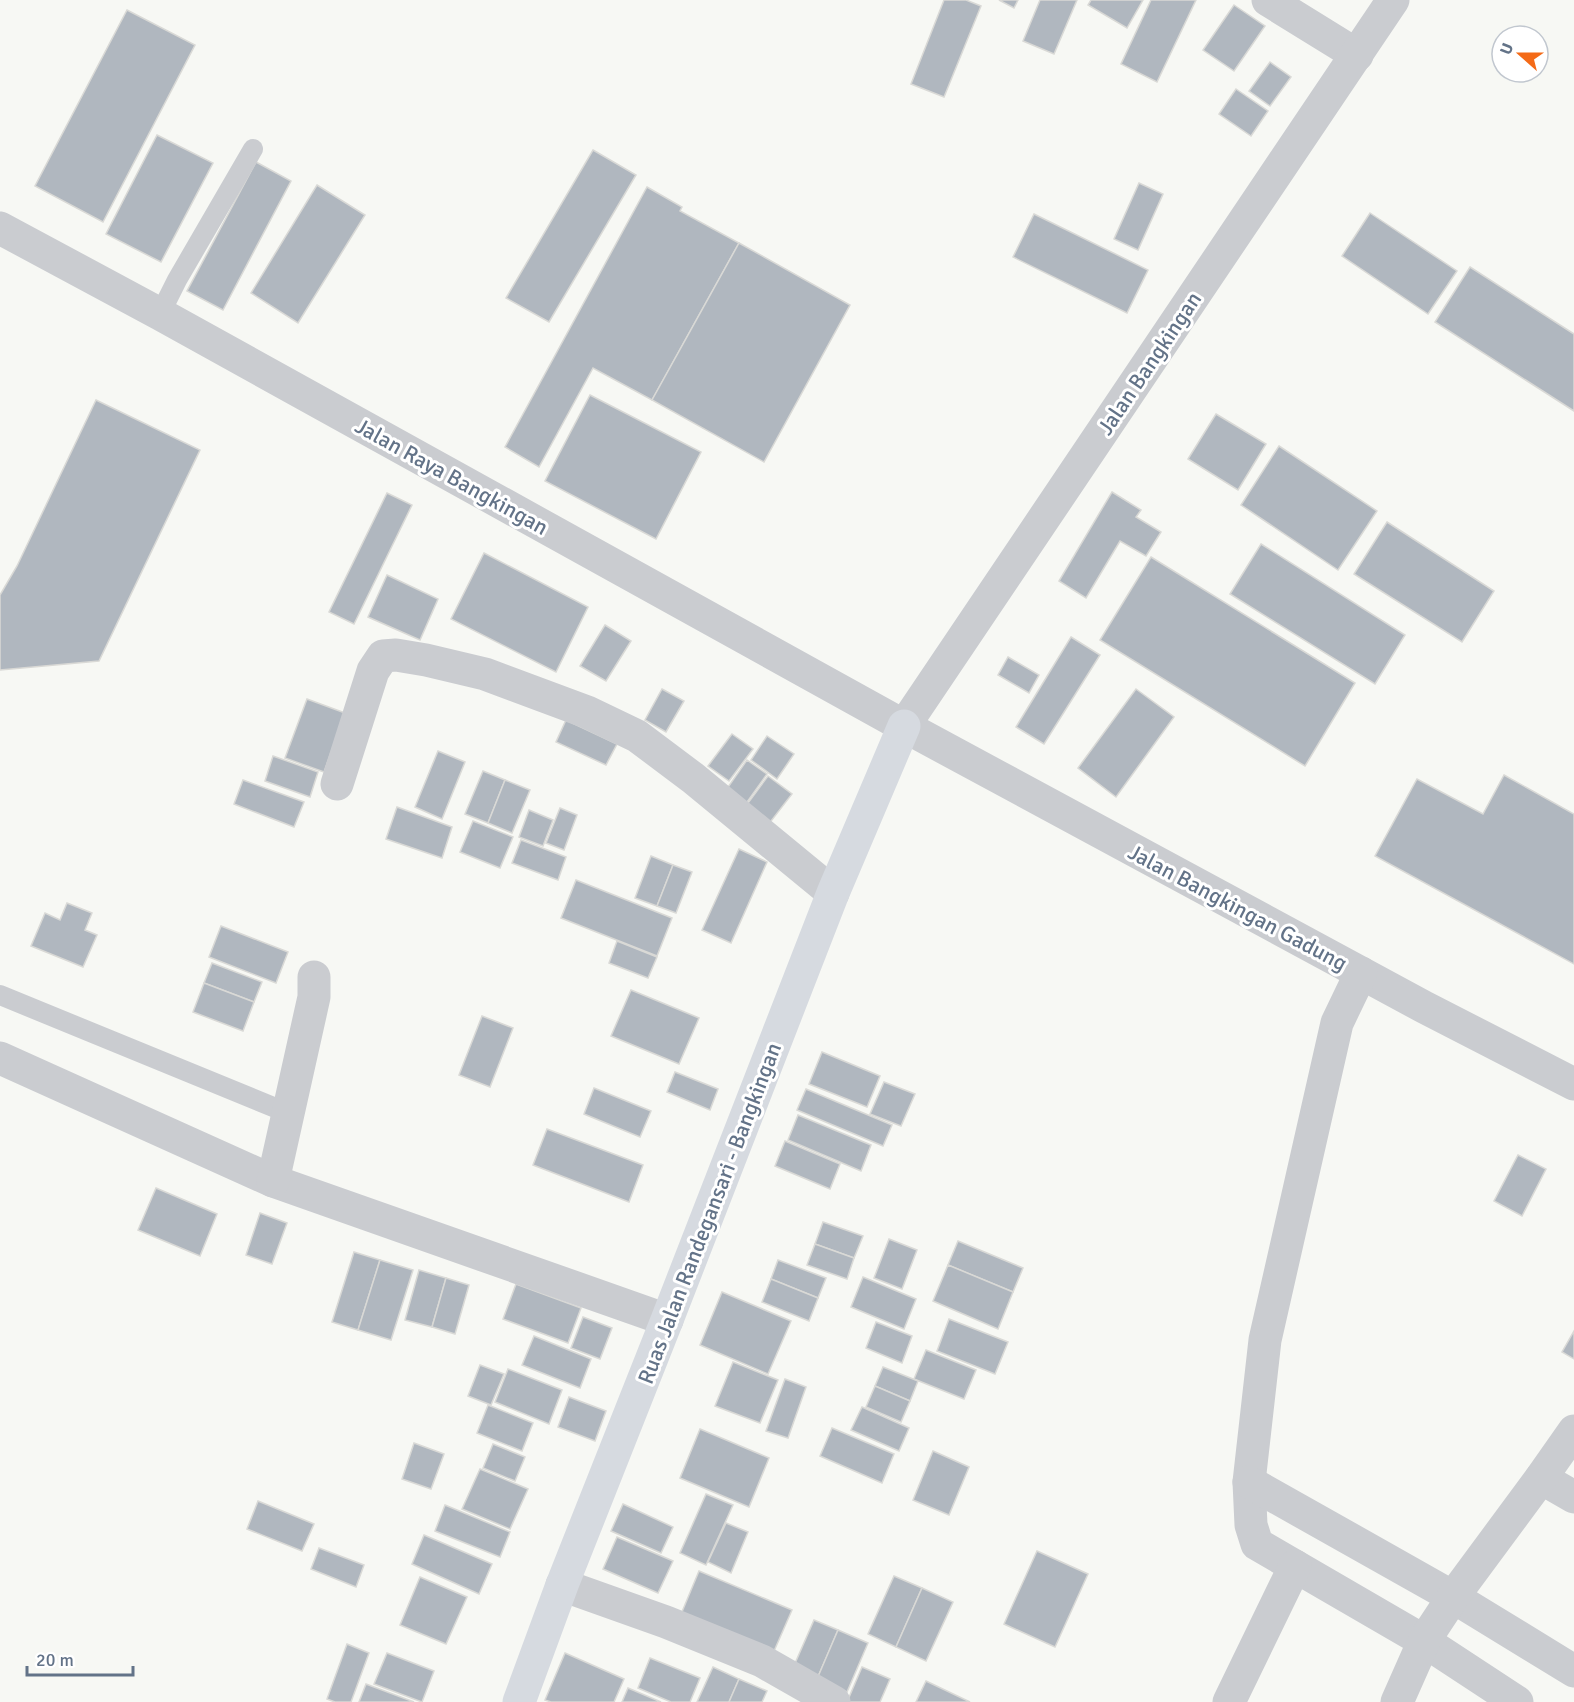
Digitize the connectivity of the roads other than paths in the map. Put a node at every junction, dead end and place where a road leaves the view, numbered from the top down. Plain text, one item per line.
1 (1268, 0) edge
2 (1393, 0) edge
3 (1357, 55) junction
4 (253, 149) dead end
5 (0, 228) edge
6 (160, 314) junction
7 (904, 726) junction
8 (337, 784) dead end
9 (833, 893) junction
10 (1361, 973) junction
11 (314, 976) dead end
12 (0, 995) edge
13 (0, 1058) edge
14 (1574, 1084) edge
15 (288, 1113) junction
16 (273, 1181) junction
17 (668, 1320) junction
18 (1574, 1431) edge
19 (1541, 1478) junction
20 (1250, 1482) junction
21 (1574, 1497) edge
22 (1295, 1566) junction
23 (562, 1585) junction
24 (1453, 1597) junction
25 (1425, 1641) junction
26 (1574, 1671) edge
27 (519, 1702) edge
28 (834, 1702) edge
29 (1229, 1702) edge
30 (1397, 1702) edge
31 (1517, 1702) edge

1 - 3 street
2 - 3 street, Jalan Bangkingan
3 - 7 street, Jalan Bangkingan
4 - 6 lane
5 - 6 street, Jalan Raya Bangkingan
6 - 7 street, Jalan Raya Bangkingan
7 - 9 main road, Ruas Jalan Randegansari - Bangkingan
7 - 10 street, Jalan Bangkingan Gadung
8 - 9 street
9 - 17 main road, Ruas Jalan Randegansari - Bangkingan
10 - 14 street, Jalan Bangkingan Gadung
10 - 20 street
11 - 15 street
12 - 15 lane
13 - 16 street
15 - 16 street
16 - 17 street
17 - 23 main road, Ruas Jalan Randegansari - Bangkingan
18 - 19 street
19 - 21 street
19 - 24 street
20 - 22 street
20 - 24 street
22 - 25 street
22 - 29 street
23 - 27 main road, Ruas Jalan Randegansari - Bangkingan
23 - 28 street
24 - 25 street
24 - 26 street
25 - 30 street
25 - 31 street

